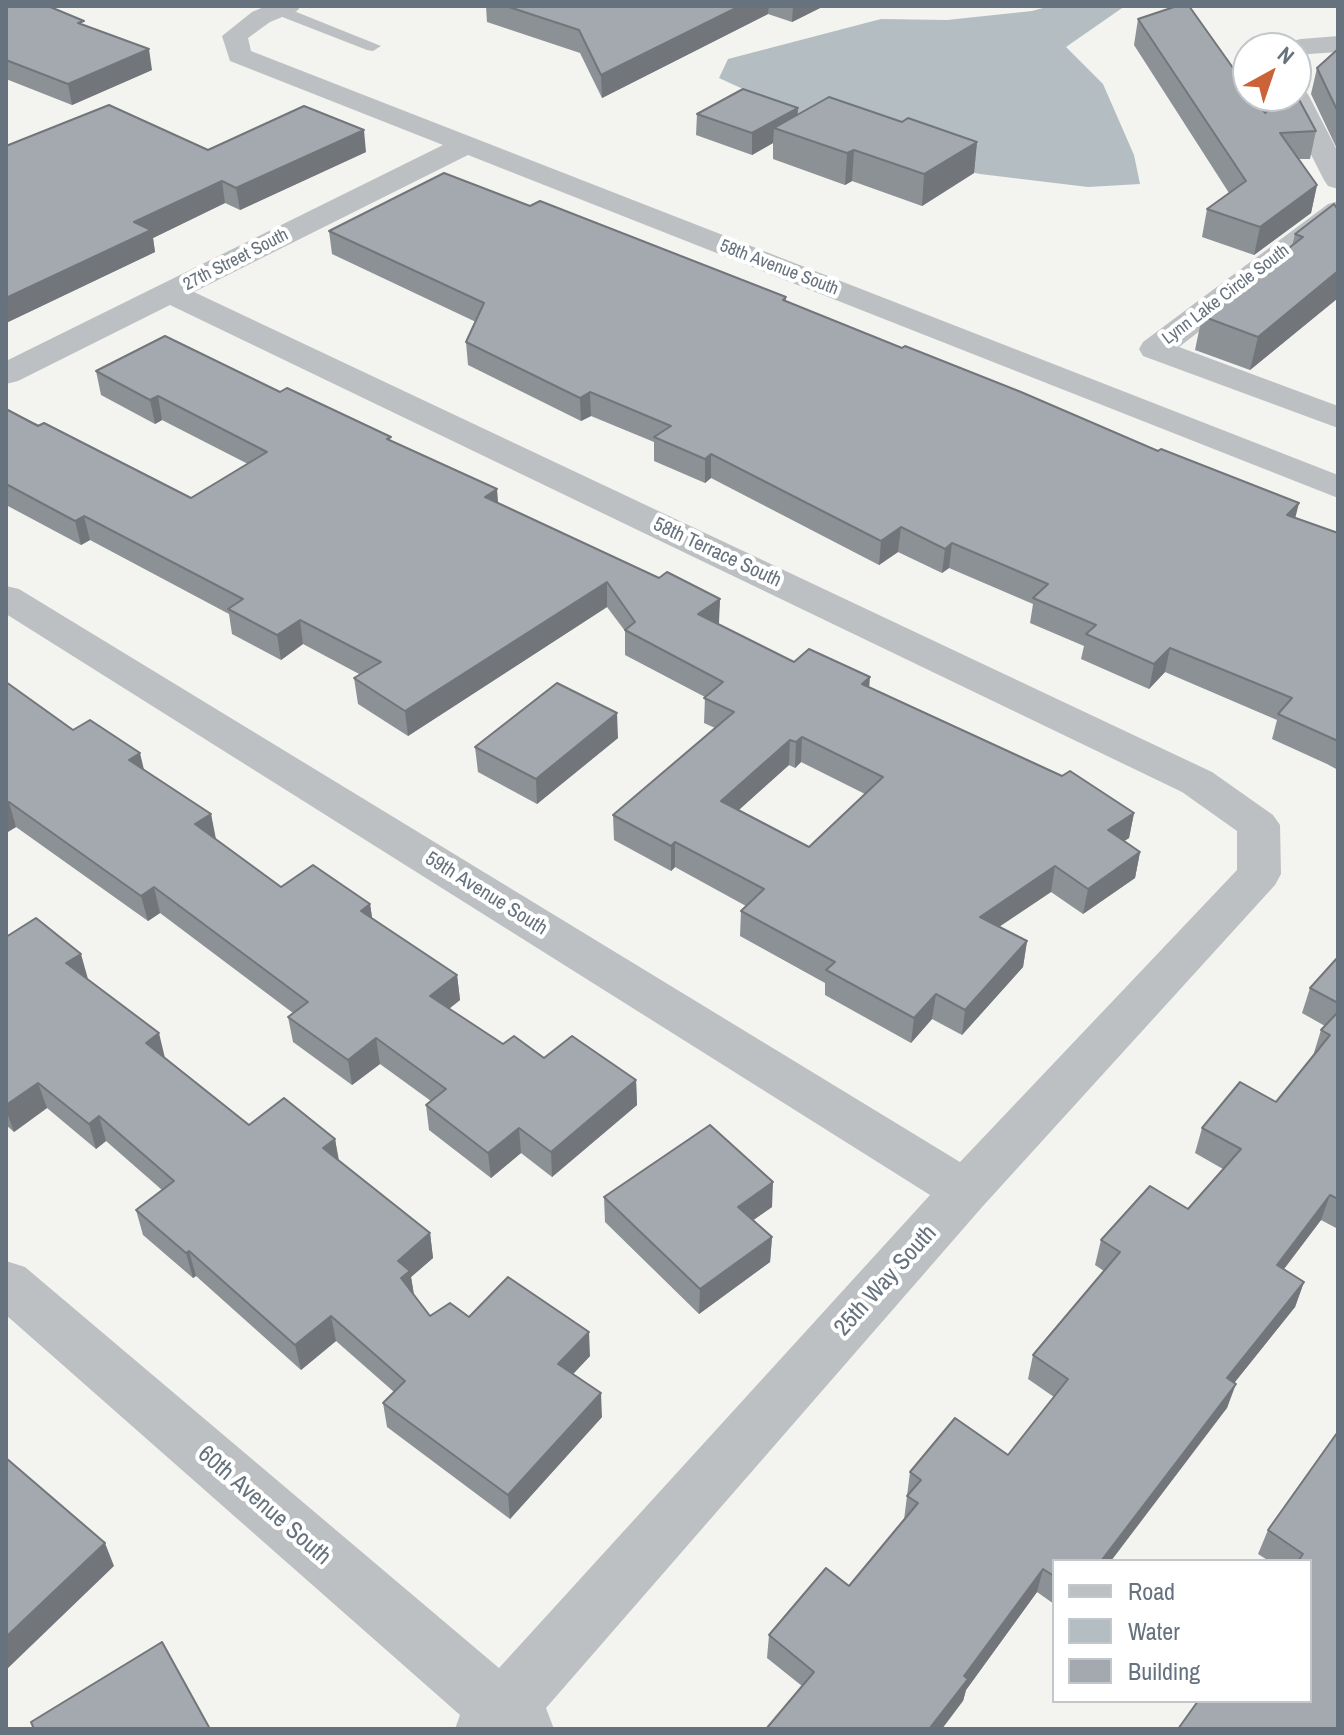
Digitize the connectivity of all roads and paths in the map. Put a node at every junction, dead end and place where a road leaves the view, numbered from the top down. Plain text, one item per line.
1 (283, 8) edge
2 (1338, 44) edge
3 (373, 46) dead end
4 (1312, 46) edge
5 (1303, 112) edge
6 (466, 145) junction
7 (1338, 180) edge
8 (1338, 210) edge
9 (170, 293) junction
10 (6, 374) edge
11 (1338, 418) edge
12 (1338, 487) edge
13 (6, 597) edge
14 (1258, 825) joint
15 (965, 1191) junction
16 (6, 1283) edge
17 (504, 1723) edge

1 - 3 lane
1 - 6 street, 58th Avenue South
2 - 4 street
5 - 7 street
6 - 9 street, 27th Street South
6 - 12 street, 58th Avenue South
8 - 11 street, Lynn Lake Circle South
9 - 10 street, 27th Street South
9 - 14 street, 58th Terrace South
13 - 15 street, 59th Avenue South
14 - 15 street, 25th Way South
15 - 17 street, 25th Way South
16 - 17 street, 60th Avenue South

